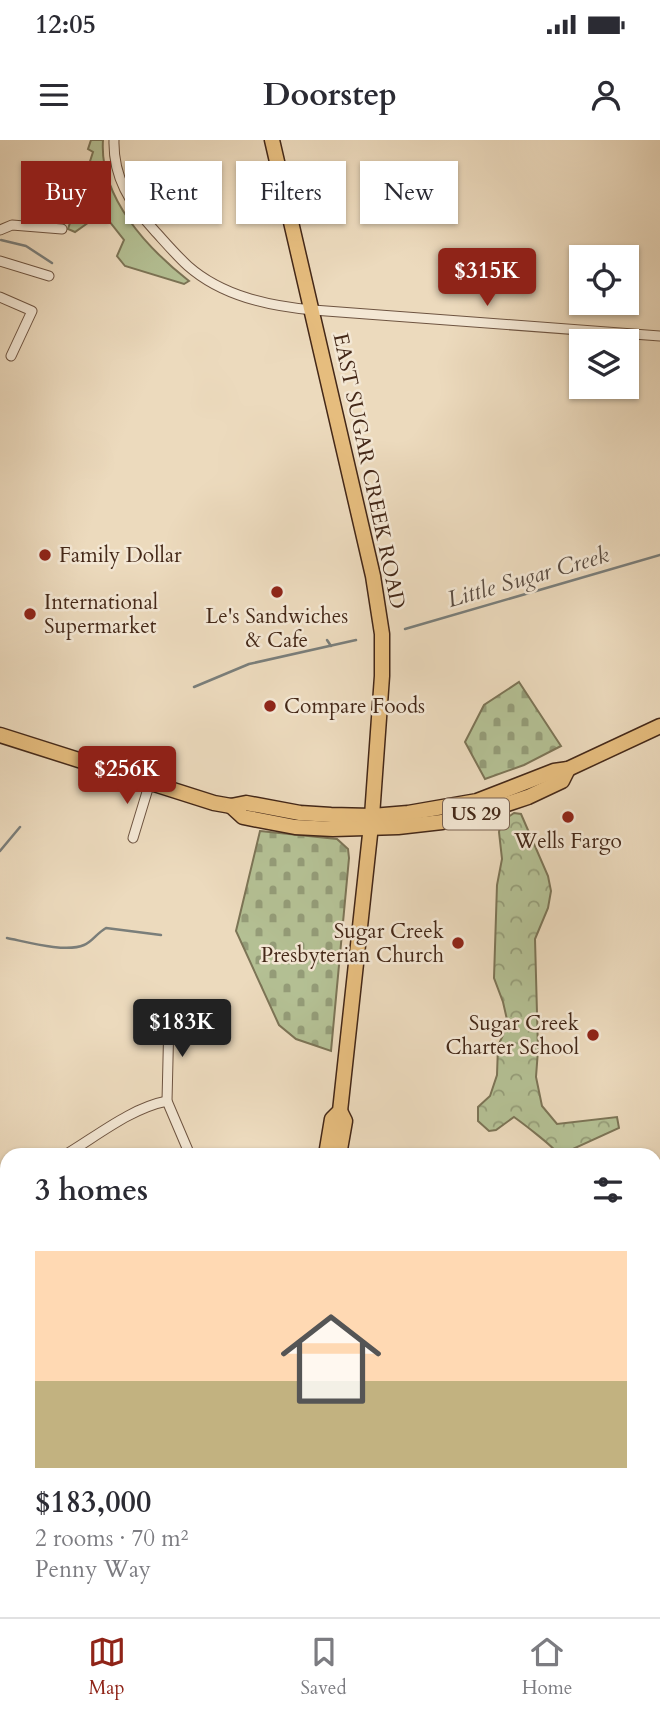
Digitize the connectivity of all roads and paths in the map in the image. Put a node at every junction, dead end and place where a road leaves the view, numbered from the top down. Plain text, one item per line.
1 (114, 140) edge
2 (272, 140) edge
3 (62, 229) dead end
4 (0, 230) edge
5 (0, 261) edge
6 (48, 276) dead end
7 (0, 297) edge
8 (313, 310) junction
9 (660, 336) edge
10 (10, 356) dead end
11 (660, 726) edge
12 (0, 735) edge
13 (150, 782) junction
14 (371, 822) junction
15 (133, 838) dead end
16 (169, 1018) dead end
17 (167, 1101) junction
18 (340, 1111) junction
19 (77, 1148) edge
20 (187, 1148) edge
21 (327, 1148) edge
22 (340, 1148) edge

1 - 8 street
2 - 8 main road, EAST SUGAR CREEK ROAD
3 - 4 street
5 - 6 street
7 - 10 street
8 - 9 street
8 - 14 main road, EAST SUGAR CREEK ROAD
11 - 14 main road, US 29
12 - 13 main road, US 29
13 - 14 main road, US 29
13 - 15 street
14 - 18 main road, EAST SUGAR CREEK ROAD
16 - 17 street
17 - 19 street
17 - 20 street
18 - 21 main road
18 - 22 main road

